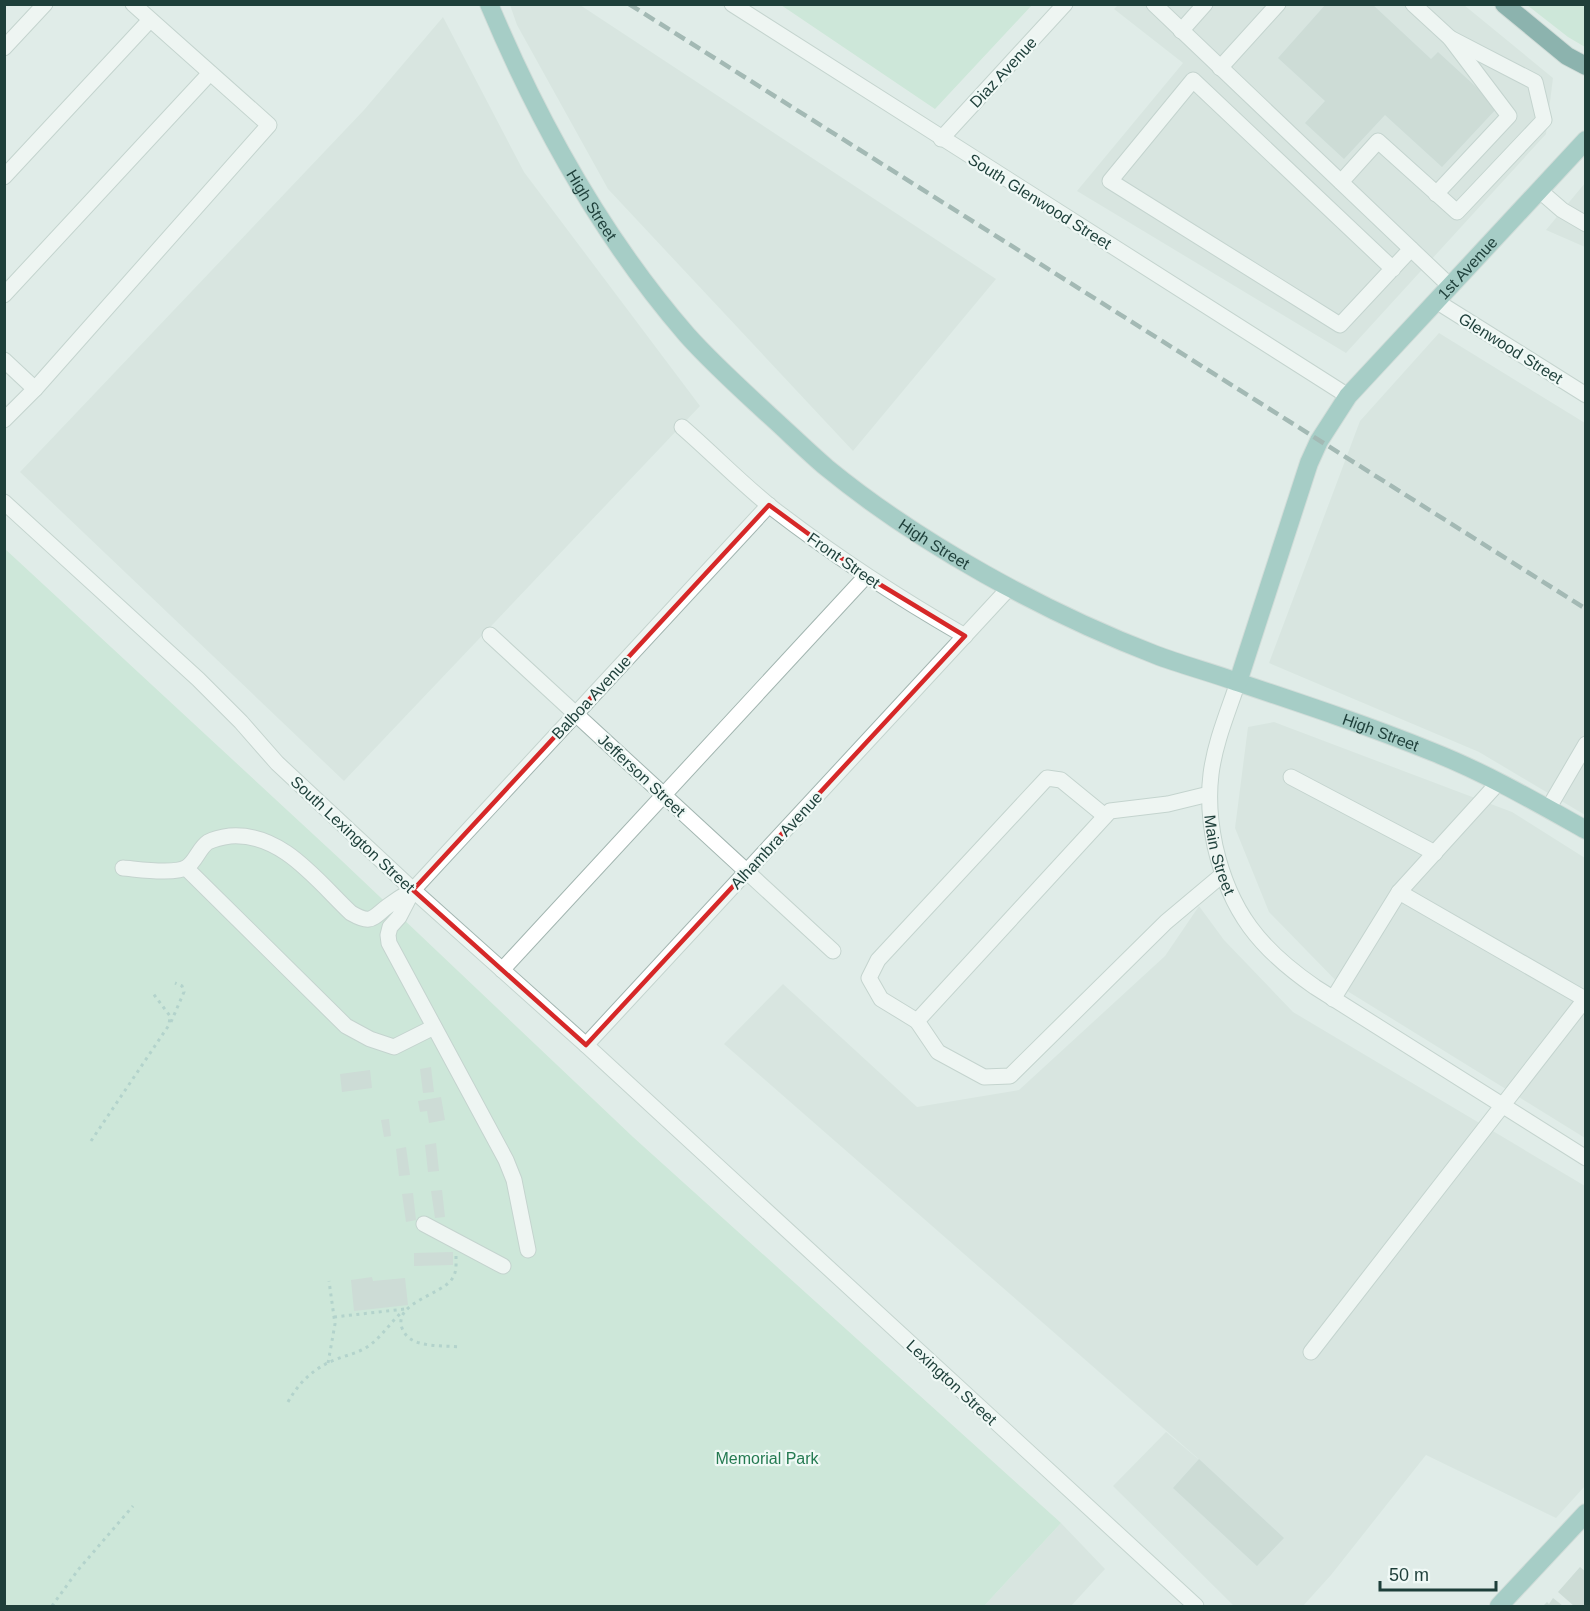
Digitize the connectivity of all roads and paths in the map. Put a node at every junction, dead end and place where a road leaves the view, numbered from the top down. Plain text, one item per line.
1 (45, 4) edge
2 (133, 4) edge
3 (489, 4) edge
4 (732, 4) edge
5 (1065, 4) edge
6 (1154, 4) edge
7 (1205, 4) edge
8 (1278, 4) edge
9 (1413, 4) edge
10 (1504, 4) edge
11 (150, 20) junction
12 (1181, 31) junction
13 (1450, 38) junction
14 (4, 48) edge
15 (1586, 66) edge
16 (1220, 68) junction
17 (210, 73) junction
18 (941, 139) junction
19 (1586, 140) edge
20 (4, 177) edge
21 (1341, 182) junction
22 (1539, 190) junction
23 (1436, 194) junction
24 (1586, 224) edge
25 (1411, 249) junction
26 (1393, 268) junction
27 (1450, 286) junction
28 (4, 295) edge
29 (1436, 301) junction
30 (4, 360) edge
31 (35, 389) junction
32 (1586, 395) edge
33 (1348, 396) junction
34 (4, 420) edge
35 (682, 427) dead end
36 (4, 502) edge
37 (769, 505) junction
38 (866, 576) junction
39 (1010, 587) junction
40 (490, 635) dead end
41 (965, 636) junction
42 (1238, 682) junction
43 (575, 714) junction
44 (1586, 744) edge
45 (1291, 777) dead end
46 (1498, 783) junction
47 (1209, 794) junction
48 (664, 796) junction
49 (1548, 809) junction
50 (1104, 816) junction
51 (1586, 830) edge
52 (1435, 853) junction
53 (123, 868) dead end
54 (186, 868) junction
55 (747, 872) junction
56 (1222, 875) junction
57 (412, 890) junction
58 (1399, 892) junction
59 (833, 951) dead end
60 (502, 970) junction
61 (175, 983) dead end
62 (152, 992) dead end
63 (1333, 999) junction
64 (1585, 999) edge
65 (917, 1021) junction
66 (169, 1025) junction
67 (434, 1027) junction
68 (586, 1045) junction
69 (1501, 1105) junction
70 (91, 1141) dead end
71 (709, 1158) joint
72 (1586, 1158) edge
73 (424, 1224) dead end
74 (456, 1241) junction
75 (528, 1250) dead end
76 (503, 1266) dead end
77 (329, 1281) dead end
78 (407, 1308) junction
79 (334, 1317) junction
80 (389, 1326) junction
81 (401, 1326) junction
82 (461, 1347) dead end
83 (1311, 1352) dead end
84 (328, 1363) junction
85 (288, 1402) dead end
86 (133, 1506) dead end
87 (1586, 1513) edge
88 (52, 1606) edge
89 (1196, 1606) edge
90 (1500, 1606) edge

1 - 14 street
2 - 11 street
3 - 39 main road, High Street
4 - 18 street, South Glenwood Street
5 - 18 street, Diaz Avenue
6 - 12 street
7 - 12 street
8 - 16 street
9 - 13 street
10 - 15 highway
11 - 17 street
11 - 20 street
12 - 16 street
13 - 23 street
13 - 23 street
16 - 21 street
17 - 28 street
17 - 31 street
18 - 33 street, South Glenwood Street
19 - 22 main road, 1st Avenue
21 - 23 street
21 - 25 street
22 - 24 street
22 - 27 main road, 1st Avenue
25 - 26 street
25 - 27 street
26 - 26 street
27 - 29 main road, 1st Avenue
29 - 32 street, Glenwood Street
29 - 33 main road, 1st Avenue
30 - 31 street
31 - 34 street
33 - 42 main road, Main Street
35 - 37 street, Front Street
36 - 57 street, South Lexington Street
37 - 38 street, Front Street
37 - 43 street, Balboa Avenue
38 - 41 street, Front Street
38 - 48 street
39 - 41 street
39 - 42 main road, High Street
40 - 43 street, Jefferson Street
41 - 55 street, Alhambra Avenue
42 - 46 main road, High Street
42 - 47 street, Main Street
43 - 48 street, Jefferson Street
43 - 57 street, Balboa Avenue
44 - 49 street
45 - 52 street
46 - 49 main road, High Street
46 - 52 street
47 - 50 street
47 - 56 street, Main Street
48 - 55 street, Jefferson Street
48 - 60 street
49 - 51 main road, High Street
50 - 65 street
50 - 65 street
52 - 58 street
53 - 54 street
54 - 57 street
54 - 67 street
55 - 59 street, Jefferson Street
55 - 68 street, Alhambra Avenue
56 - 63 street, Main Street
56 - 65 street
57 - 60 street, South Lexington Street
57 - 67 street
58 - 63 street
58 - 64 street
60 - 68 street, South Lexington Street
61 - 66 path
62 - 66 path
63 - 69 street, Main Street
64 - 69 street
66 - 70 path
67 - 75 street
68 - 71 street, South Lexington Street
69 - 72 street, Main Street
69 - 83 street
71 - 89 street, Lexington Street
73 - 74 street
74 - 76 street
74 - 78 path
77 - 79 path
78 - 79 path
78 - 80 path
78 - 81 path
79 - 84 path
80 - 81 path
80 - 84 path
81 - 82 path
84 - 85 path
86 - 88 path
87 - 90 main road

